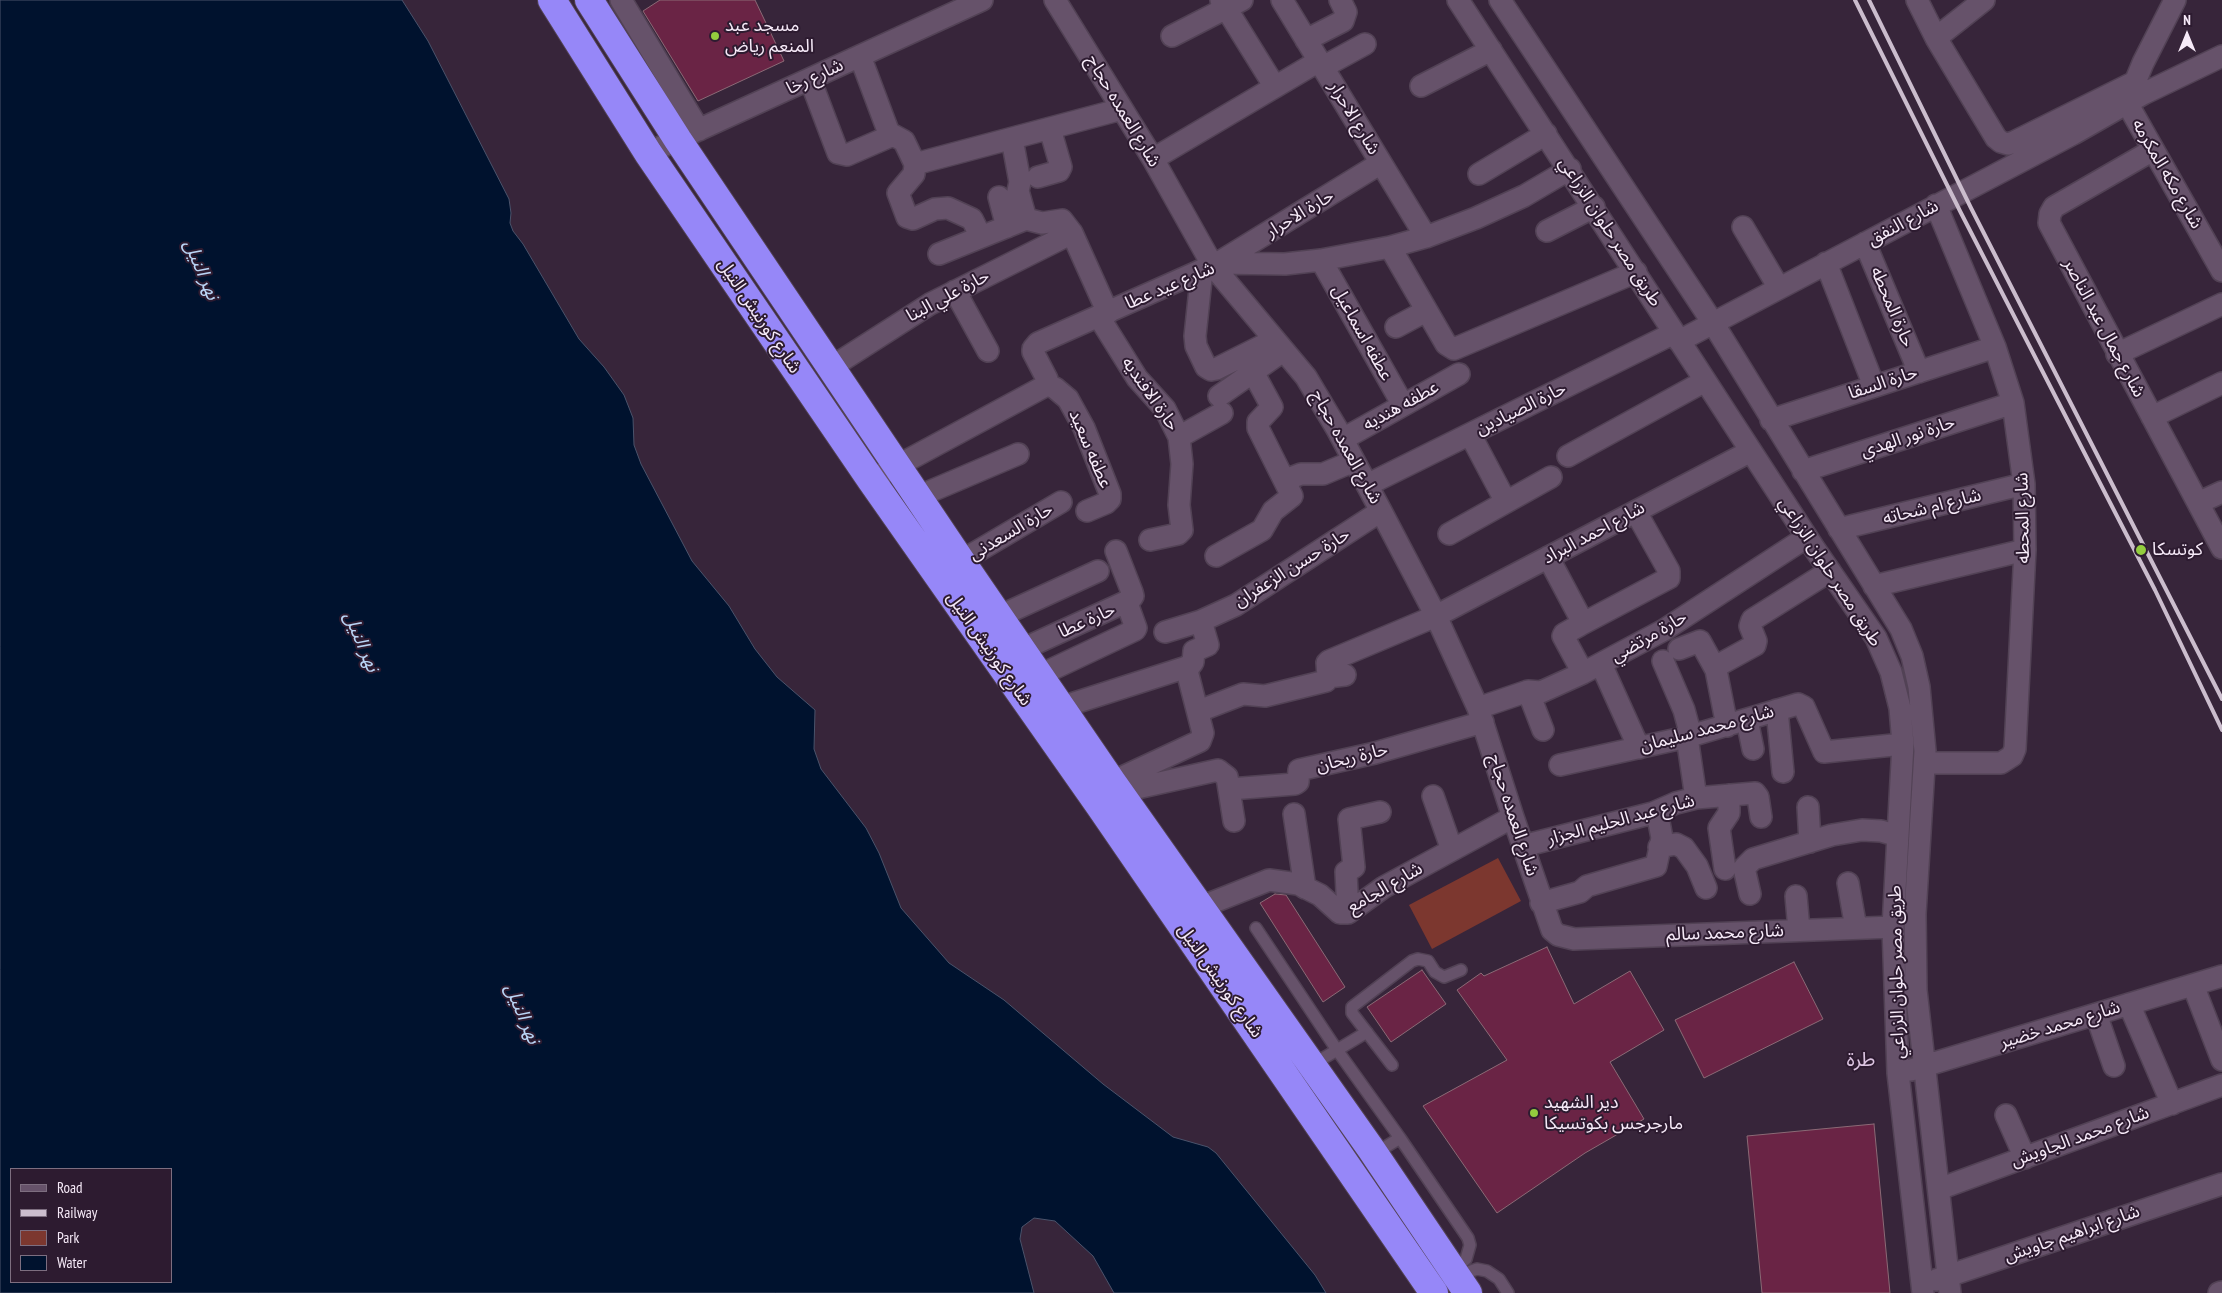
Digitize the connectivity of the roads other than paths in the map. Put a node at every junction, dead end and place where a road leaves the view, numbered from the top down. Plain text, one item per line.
1 (552, 0) edge
2 (982, 0) edge
3 (1055, 0) edge
4 (1282, 0) edge
5 (1340, 0) edge
6 (1458, 0) edge
7 (1500, 0) edge
8 (1916, 0) edge
9 (1984, 0) edge
10 (1230, 3) edge
11 (2169, 3) edge
12 (606, 4) edge
13 (1172, 36) dead end
14 (1936, 38) junction
15 (1306, 40) junction
16 (1365, 44) dead end
17 (1492, 50) junction
18 (860, 56) junction
19 (2222, 56) edge
20 (1321, 64) junction
21 (810, 79) junction
22 (1421, 86) dead end
23 (1275, 87) junction
24 (2130, 93) junction
25 (1122, 109) junction
26 (1050, 129) junction
27 (1546, 134) junction
28 (688, 135) junction
29 (890, 136) junction
30 (1012, 139) junction
31 (2153, 150) junction
32 (648, 153) junction
33 (1153, 159) junction
34 (1381, 163) junction
35 (915, 164) junction
36 (1570, 169) junction
37 (1480, 174) dead end
38 (1038, 177) dead end
39 (999, 197) dead end
40 (1936, 205) junction
41 (1594, 207) junction
42 (1017, 223) junction
43 (1067, 226) junction
44 (1743, 227) dead end
45 (1546, 230) dead end
46 (981, 237) junction
47 (1426, 237) junction
48 (1865, 243) junction
49 (1390, 247) junction
50 (939, 254) dead end
51 (1321, 260) junction
52 (1826, 263) junction
53 (1211, 266) junction
54 (2222, 271) edge
55 (1636, 272) junction
56 (1779, 288) junction
57 (954, 291) junction
58 (2222, 304) edge
59 (1426, 311) junction
60 (1103, 315) junction
61 (1713, 323) junction
62 (1396, 326) dead end
63 (1676, 337) junction
64 (1279, 346) junction
65 (1995, 347) junction
66 (988, 351) dead end
67 (2117, 354) junction
68 (830, 368) junction
69 (1253, 372) junction
70 (1919, 372) junction
71 (1459, 374) dead end
72 (1705, 380) junction
73 (2222, 384) edge
74 (1047, 386) junction
75 (1874, 386) junction
76 (2013, 403) junction
77 (1403, 405) junction
78 (2152, 417) junction
79 (1771, 420) junction
80 (1470, 434) junction
81 (1179, 437) junction
82 (1342, 439) junction
83 (1751, 451) junction
84 (1018, 454) dead end
85 (1568, 456) dead end
86 (1354, 461) junction
87 (896, 465) junction
88 (1803, 471) junction
89 (1551, 476) dead end
90 (871, 480) junction
91 (1285, 480) junction
92 (2024, 484) junction
93 (1367, 485) junction
94 (2222, 492) edge
95 (917, 496) junction
96 (1061, 502) dead end
97 (1506, 502) junction
98 (2198, 503) junction
99 (1087, 511) dead end
100 (1381, 511) junction
101 (1636, 512) junction
102 (1839, 529) junction
103 (1449, 534) dead end
104 (1807, 538) junction
105 (1150, 540) dead end
106 (2222, 548) edge
107 (2025, 550) junction
108 (1116, 551) dead end
109 (1216, 556) dead end
110 (1548, 557) junction
111 (961, 561) junction
112 (1098, 571) dead end
113 (1830, 571) junction
114 (1874, 586) junction
115 (1127, 603) junction
116 (1000, 616) junction
117 (1436, 616) junction
118 (1201, 621) junction
119 (1580, 625) junction
120 (1165, 632) dead end
121 (1023, 650) junction
122 (1186, 667) junction
123 (1715, 667) junction
124 (1592, 669) junction
125 (1040, 675) junction
126 (1528, 691) junction
127 (1062, 707) junction
128 (1777, 710) junction
129 (1199, 711) junction
130 (1480, 715) junction
131 (1747, 720) junction
132 (1727, 726) junction
133 (1543, 730) dead end
134 (1689, 736) junction
135 (1903, 744) junction
136 (1639, 748) junction
137 (1752, 749) dead end
138 (1925, 762) junction
139 (1560, 765) dead end
140 (1783, 772) dead end
141 (1116, 787) junction
142 (1230, 789) junction
143 (1729, 795) junction
144 (1433, 796) dead end
145 (1696, 798) junction
146 (1808, 807) dead end
147 (1380, 812) dead end
148 (1657, 812) junction
149 (1294, 814) dead end
150 (1513, 817) junction
151 (1761, 817) dead end
152 (1234, 822) dead end
153 (1898, 836) junction
154 (1810, 842) junction
155 (1523, 846) junction
156 (1659, 847) junction
157 (1452, 850) junction
158 (1725, 869) dead end
159 (1848, 883) dead end
160 (1305, 888) junction
161 (1706, 888) dead end
162 (1750, 894) dead end
163 (1796, 896) dead end
164 (1541, 903) junction
165 (1201, 907) junction
166 (1348, 912) junction
167 (1893, 927) junction
168 (1256, 928) dead end
169 (1856, 928) junction
170 (1799, 930) junction
171 (1558, 936) joint
172 (1461, 970) dead end
173 (2222, 976) edge
174 (2193, 985) junction
175 (2128, 1004) junction
176 (2096, 1014) junction
177 (1367, 1032) junction
178 (1336, 1050) junction
179 (2222, 1060) edge
180 (1312, 1064) junction
181 (1392, 1065) dead end
182 (1925, 1066) junction
183 (2114, 1066) dead end
184 (1898, 1073) junction
185 (2222, 1085) edge
186 (2172, 1104) junction
187 (2006, 1115) dead end
188 (1400, 1138) junction
189 (1374, 1154) junction
190 (2025, 1158) junction
191 (2222, 1184) edge
192 (1939, 1189) junction
193 (1460, 1280) edge
194 (1949, 1284) edge
195 (1922, 1289) edge
196 (1434, 1293) edge
197 (1508, 1293) edge

1 - 32 highway, شارع كورنيش النيل
2 - 18 street, شارع رخا
3 - 25 street, شارع العمده حجاج
4 - 15 street, شارع الاحرار
5 - 15 street
6 - 17 street, طريق مصر حلوان الزراعي
7 - 61 street, طريق مصر حلوان الزراعي
8 - 14 street
9 - 14 street
10 - 13 street
10 - 23 street
11 - 24 street
12 - 28 highway, شارع كورنيش النيل
14 - 24 street
15 - 20 street, شارع الاحرار
16 - 20 street
17 - 22 street
17 - 27 street, طريق مصر حلوان الزراعي
18 - 21 street, شارع رخا
18 - 29 street
19 - 24 street
20 - 23 street
20 - 34 street, شارع الاحرار
21 - 28 street, شارع رخا
21 - 29 street
23 - 33 street
24 - 31 street, شارع مكه المكرمه
24 - 40 street, شارع النفق
25 - 26 street
25 - 33 street, شارع العمده حجاج
26 - 30 street
26 - 38 street
27 - 36 street, طريق مصر حلوان الزراعي
27 - 37 street
28 - 32 street, شارع رخا
28 - 68 highway, شارع كورنيش النيل
29 - 35 street
30 - 35 street
30 - 42 street
31 - 54 street, شارع مكه المكرمه
31 - 67 street, شارع جمال عبد الناصر
32 - 90 highway, شارع كورنيش النيل
33 - 53 street, شارع العمده حجاج
34 - 47 street, شارع الاحرار
34 - 53 street, حارة الاحرار
35 - 46 street
36 - 41 street, طريق مصر حلوان الزراعي
36 - 47 street, شارع عيد عطا
39 - 42 street
40 - 48 street, شارع النفق
40 - 65 street, شارع المحطه
41 - 45 street
41 - 55 street, طريق مصر حلوان الزراعي
42 - 43 street
42 - 46 street
43 - 57 street, حارة علي البنا
43 - 60 street, حارة الافنديه
44 - 56 street
46 - 50 street
47 - 49 street, شارع عيد عطا
48 - 52 street, شارع النفق
48 - 70 street, حارة المحطه
49 - 51 street, شارع عيد عطا
49 - 59 street
51 - 53 street, شارع عيد عطا
51 - 77 street, عطفه اسماعيل
52 - 56 street, شارع النفق
52 - 75 street
53 - 60 street, شارع عيد عطا
53 - 64 street, شارع العمده حجاج
53 - 64 street
55 - 59 street
55 - 63 street, طريق مصر حلوان الزراعي
56 - 61 street, شارع النفق
57 - 66 street
57 - 68 street, حارة علي البنا
58 - 67 street
59 - 62 street
60 - 74 street, شارع عيد عطا
60 - 81 street, حارة الافنديه
61 - 63 street, شارع النفق
61 - 79 street, طريق مصر حلوان الزراعي
63 - 72 street, طريق مصر حلوان الزراعي
63 - 80 street, حارة الصيادين
64 - 69 street
64 - 82 street, شارع العمده حجاج
65 - 70 street, حارة السقا
65 - 76 street, شارع المحطه
67 - 78 street, شارع جمال عبد الناصر
68 - 87 highway, شارع كورنيش النيل
69 - 81 street
69 - 91 street
70 - 75 street, حارة السقا
71 - 77 street, عطفه هنديه
72 - 83 street, طريق مصر حلوان الزراعي
72 - 85 street
73 - 78 street
74 - 87 street
74 - 99 street, عطفه سعيد
75 - 79 street, حارة السقا
76 - 88 street, حارة نور الهدي
76 - 92 street, شارع المحطه
77 - 82 street, عطفه هنديه
78 - 98 street, شارع جمال عبد الناصر
79 - 88 street, طريق مصر حلوان الزراعي
80 - 93 street, حارة الصيادين
80 - 97 street
81 - 105 street, حارة الافنديه
82 - 86 street, شارع العمده حجاج
83 - 101 street, شارع احمد البراد
83 - 104 street, طريق مصر حلوان الزراعي
84 - 95 street
86 - 91 street
86 - 93 street, شارع العمده حجاج
87 - 90 street
87 - 95 highway, شارع كورنيش النيل
88 - 102 street, طريق مصر حلوان الزراعي
89 - 97 street
90 - 196 highway, شارع كورنيش النيل
91 - 109 street
92 - 102 street, شارع ام شحاته
92 - 107 street, شارع المحطه
93 - 100 street, شارع العمده حجاج
94 - 98 street
95 - 111 highway, شارع كورنيش النيل
96 - 111 street, حارة السعدنى
97 - 103 street
98 - 106 street, شارع جمال عبد الناصر
100 - 117 street, شارع العمده حجاج
100 - 118 street, حارة حسن الزعفران
101 - 110 street, شارع احمد البراد
101 - 119 street
102 - 114 street, طريق مصر حلوان الزراعي
104 - 113 street, طريق مصر حلوان الزراعي
104 - 124 street, حارة مرتضي
107 - 114 street
107 - 138 street, شارع المحطه
108 - 115 street, حارة عطا
110 - 117 street, شارع احمد البراد
110 - 119 street
111 - 116 highway, شارع كورنيش النيل
112 - 116 street
113 - 123 street
113 - 135 street, طريق مصر حلوان الزراعي
114 - 138 street, طريق مصر حلوان الزراعي
115 - 121 street, حارة عطا
115 - 125 street
116 - 121 highway, شارع كورنيش النيل
117 - 129 street, شارع احمد البراد
117 - 130 street, شارع العمده حجاج
118 - 120 street, حارة حسن الزعفران
118 - 122 street
119 - 124 street
121 - 125 highway, شارع كورنيش النيل
122 - 127 street
122 - 129 street
123 - 132 street
123 - 134 street
124 - 126 street, حارة مرتضي
124 - 136 street
125 - 127 highway, شارع كورنيش النيل
126 - 130 street, حارة مرتضي
126 - 133 street
127 - 141 highway, شارع كورنيش النيل
128 - 131 street, شارع محمد سليمان
128 - 135 street, شارع محمد سليمان
128 - 140 street
129 - 141 street
130 - 142 street, حارة ريحان
130 - 150 street, شارع العمده حجاج
131 - 132 street, شارع محمد سليمان
131 - 137 street
132 - 134 street, شارع محمد سليمان
134 - 136 street, شارع محمد سليمان
134 - 145 street
135 - 153 street, طريق مصر حلوان الزراعي
136 - 139 street, شارع محمد سليمان
138 - 182 street, طريق مصر حلوان الزراعي
141 - 142 street
141 - 165 highway, شارع كورنيش النيل
142 - 152 street
143 - 145 street, شارع عبد الحليم الجزار
143 - 151 street, شارع عبد الحليم الجزار
143 - 158 street
144 - 157 street
145 - 148 street, شارع عبد الحليم الجزار
146 - 154 street
147 - 166 street
148 - 155 street, شارع عبد الحليم الجزار
148 - 156 street
149 - 160 street
150 - 155 street, شارع العمده حجاج
150 - 157 street, شارع الجامع
153 - 154 street
153 - 167 street, طريق مصر حلوان الزراعي
154 - 162 street
155 - 164 street, شارع العمده حجاج
156 - 161 street
156 - 164 street
157 - 166 street, شارع الجامع
159 - 169 street
160 - 165 street, شارع الجامع
160 - 166 street, شارع الجامع
163 - 170 street
164 - 171 street, شارع العمده حجاج
165 - 180 highway, شارع كورنيش النيل
167 - 169 street, شارع محمد سالم
167 - 184 street, طريق مصر حلوان الزراعي
168 - 178 lane
169 - 170 street, شارع محمد سالم
170 - 171 street, شارع محمد سالم
172 - 177 lane
173 - 174 street, شارع محمد خضير
174 - 175 street, شارع محمد خضير
174 - 179 street
175 - 176 street, شارع محمد خضير
175 - 186 street
176 - 182 street, شارع محمد خضير
176 - 183 street
177 - 178 lane
177 - 181 lane
178 - 180 lane
178 - 188 lane
180 - 189 highway, شارع كورنيش النيل
182 - 184 street, شارع محمد خضير
182 - 192 street, طريق مصر حلوان الزراعي
184 - 195 street, طريق مصر حلوان الزراعي
185 - 186 street, شارع محمد الجاويش
186 - 190 street, شارع محمد الجاويش
187 - 190 street
188 - 189 lane
188 - 193 lane
189 - 193 highway, شارع كورنيش النيل
190 - 192 street, شارع محمد الجاويش
191 - 194 street, شارع ابراهيم جاويش
192 - 194 street, طريق مصر حلوان الزراعي
193 - 197 lane
194 - 195 street, شارع ابراهيم جاويش

